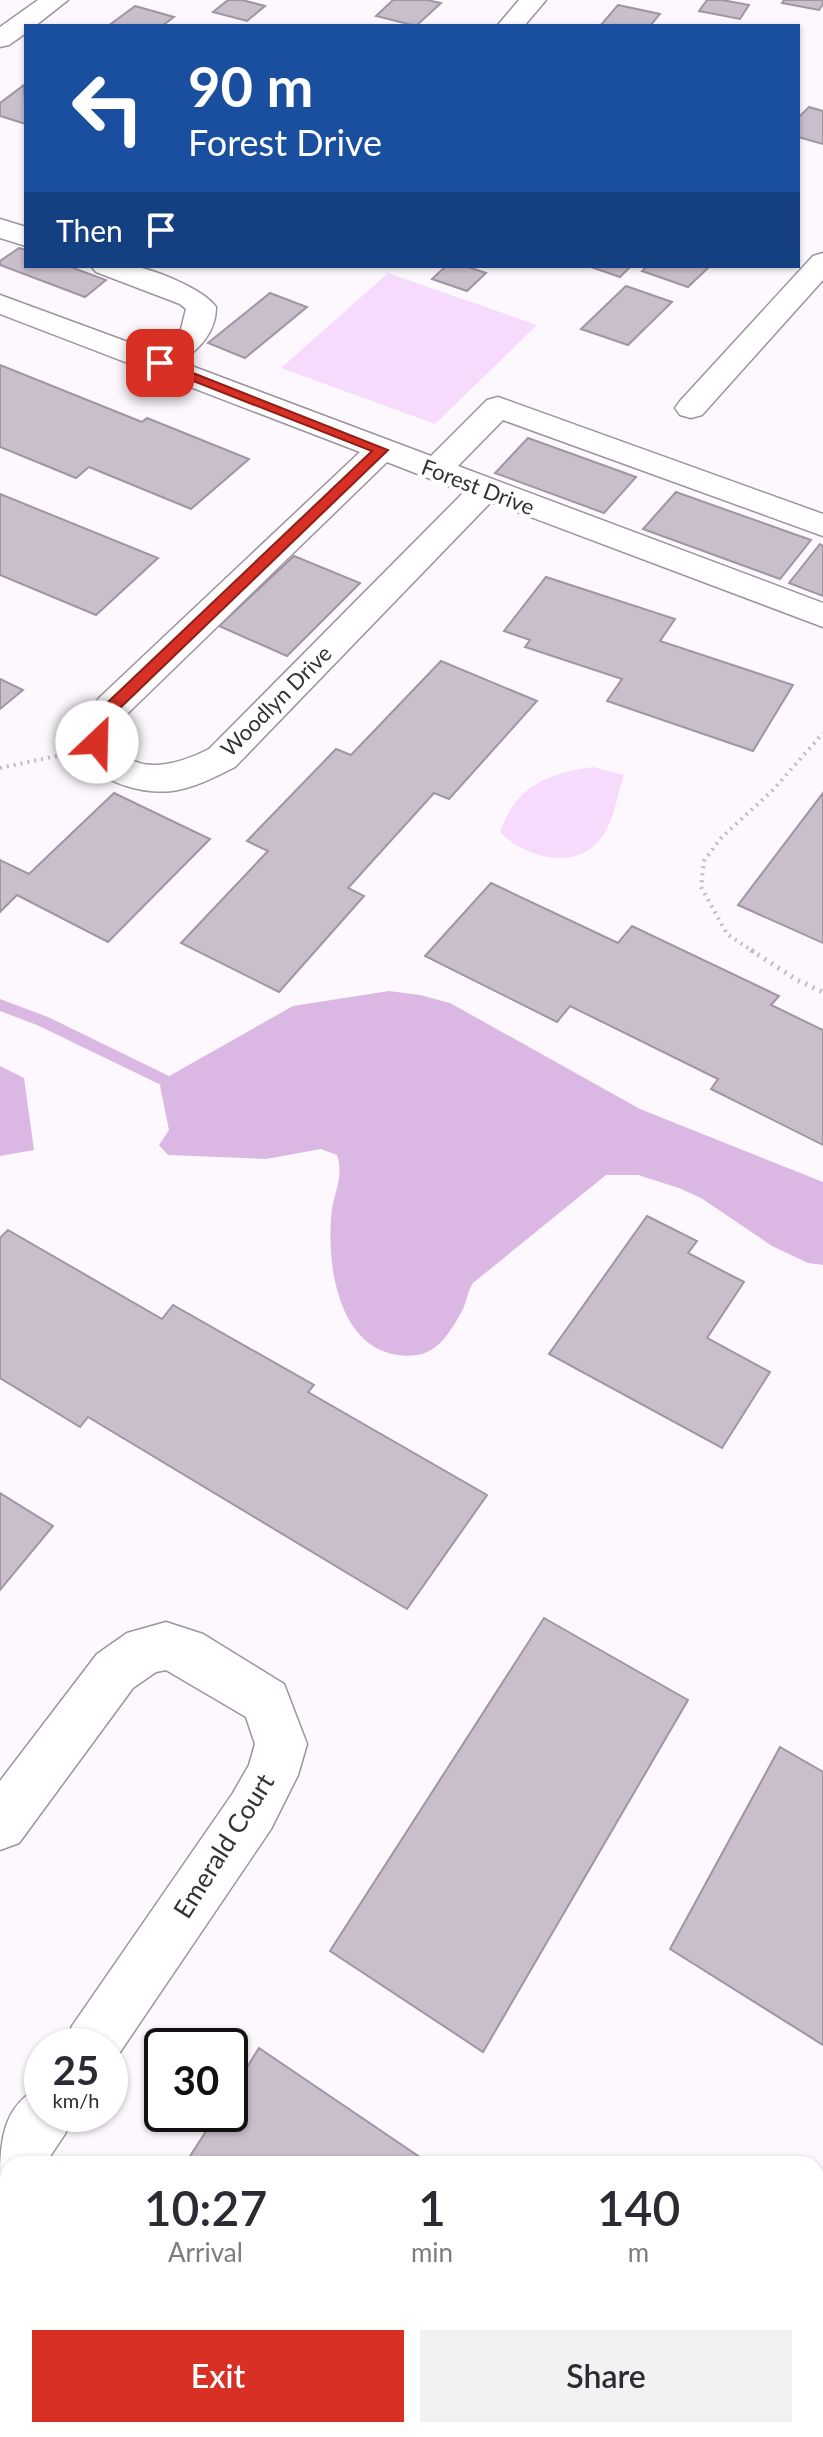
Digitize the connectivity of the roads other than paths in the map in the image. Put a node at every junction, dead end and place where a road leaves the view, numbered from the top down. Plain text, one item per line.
1 (55, 0) edge
2 (533, 0) edge
3 (512, 24) edge
4 (0, 39) edge
5 (0, 228) edge
6 (24, 236) edge
7 (823, 262) edge
8 (111, 268) edge
9 (0, 304) edge
10 (160, 363) junction
11 (691, 408) dead end
12 (381, 450) junction
13 (435, 470) junction
14 (485, 489) junction
15 (823, 526) edge
16 (823, 616) edge
17 (0, 1824) edge
18 (104, 2028) edge
19 (33, 2132) edge
20 (16, 2156) edge

1 - 4 street
2 - 3 street
5 - 6 street
7 - 11 street
8 - 10 street
9 - 10 street, Forest Drive
10 - 12 street, Forest Drive
12 - 13 street, Forest Drive
12 - 14 street, Woodlyn Drive
13 - 14 street, Forest Drive
13 - 15 street
14 - 16 street, Forest Drive
17 - 18 street, Emerald Court
19 - 20 street

